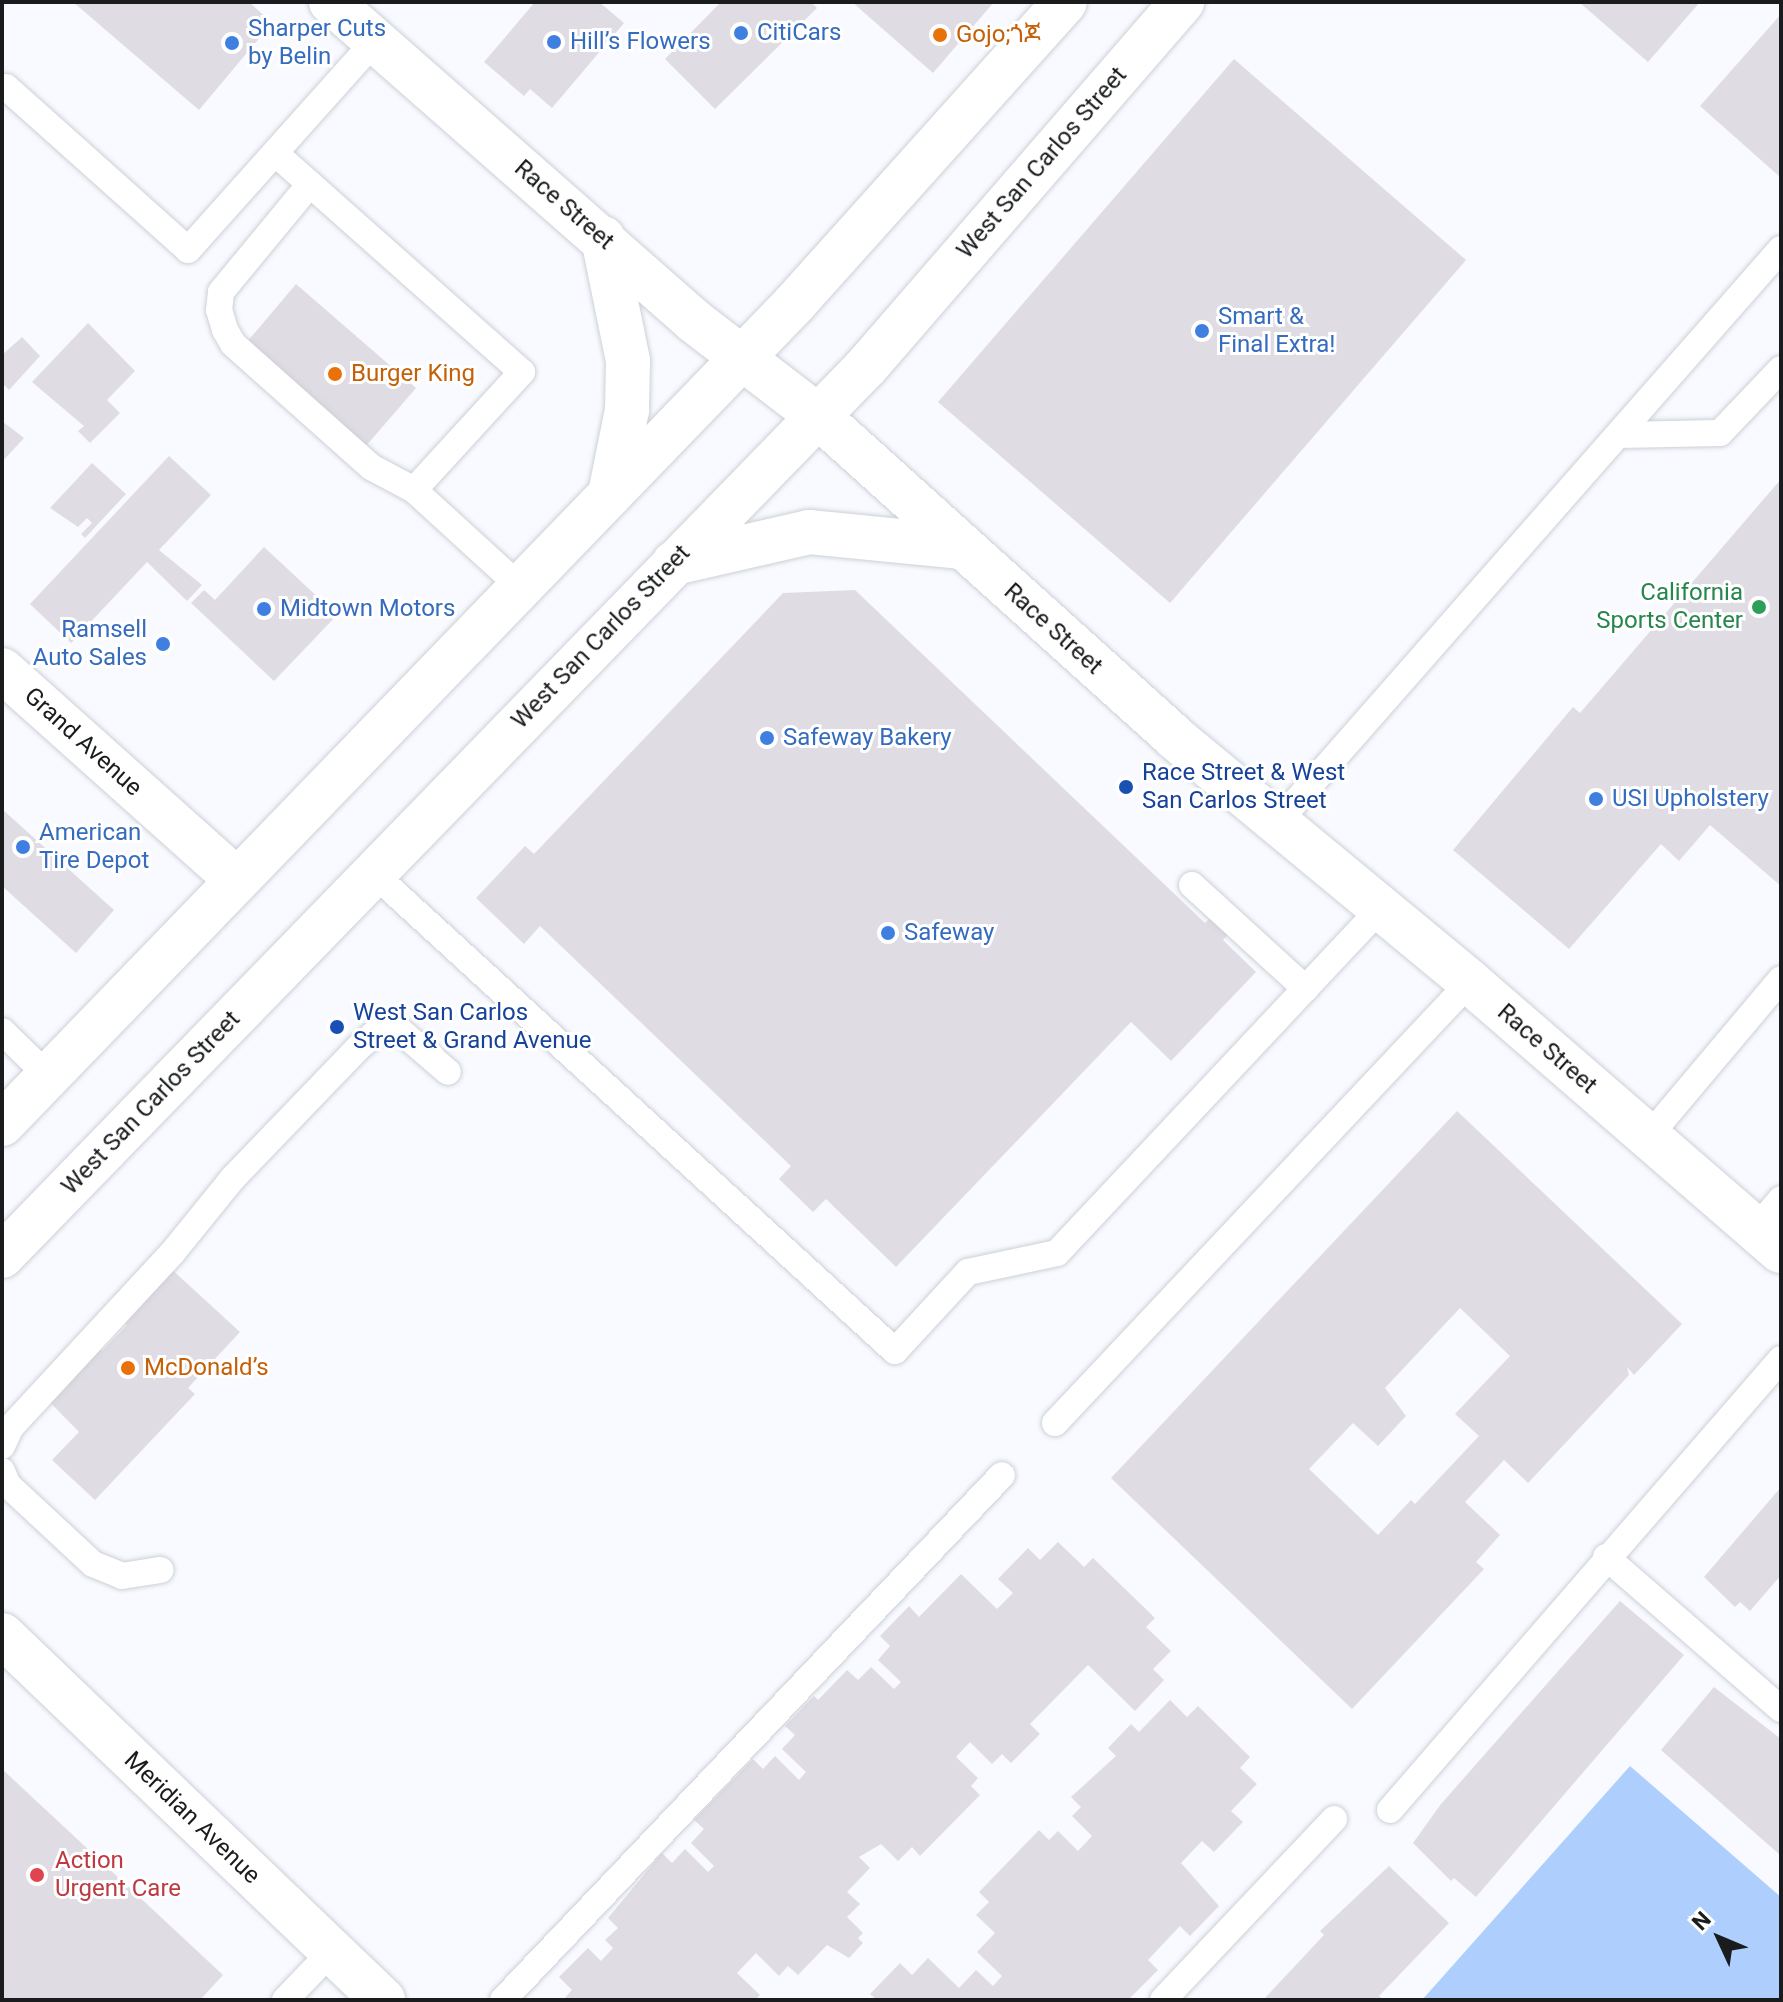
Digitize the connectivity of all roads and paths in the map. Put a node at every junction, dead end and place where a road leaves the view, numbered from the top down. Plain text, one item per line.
1 (331, 2) edge
2 (1065, 2) edge
3 (1182, 2) edge
4 (375, 41) junction
5 (6, 87) dead end
6 (275, 153) junction
7 (310, 184) junction
8 (603, 238) junction
9 (1781, 249) edge
10 (741, 357) junction
11 (1781, 369) edge
12 (818, 416) junction
13 (1619, 435) junction
14 (414, 490) junction
15 (610, 494) junction
16 (962, 547) junction
17 (674, 563) junction
18 (519, 586) junction
19 (2, 670) edge
20 (1277, 823) junction
21 (372, 872) junction
22 (236, 879) junction
23 (1192, 885) dead end
24 (1380, 909) junction
25 (1781, 979) edge
26 (1470, 982) junction
27 (1306, 989) junction
28 (2, 1031) edge
29 (448, 1072) dead end
30 (48, 1076) junction
31 (2, 1124) edge
32 (1649, 1136) junction
33 (1773, 1226) edge
34 (2, 1256) edge
35 (1781, 1359) edge
36 (1055, 1423) dead end
37 (2, 1446) edge
38 (2, 1471) edge
39 (1002, 1475) dead end
40 (1606, 1557) junction
41 (161, 1570) dead end
42 (2, 1635) edge
43 (1781, 1709) edge
44 (1390, 1810) dead end
45 (1334, 1819) dead end
46 (332, 1951) junction
47 (285, 2000) edge
48 (383, 2000) edge
49 (503, 2000) edge
50 (1163, 2000) edge

1 - 4 main road, Race Street
2 - 10 main road
3 - 12 main road, West San Carlos Street
4 - 6 lane
4 - 8 main road, Race Street
5 - 6 lane
6 - 7 lane
7 - 14 lane
7 - 14 lane
8 - 10 main road, Race Street
8 - 15 main road
9 - 13 lane
10 - 12 main road, Race Street
10 - 15 main road
11 - 13 lane
12 - 16 main road, Race Street
12 - 17 main road, West San Carlos Street
13 - 20 lane
14 - 18 lane
15 - 18 main road
16 - 17 main road
16 - 20 main road, Race Street
17 - 21 main road, West San Carlos Street
18 - 22 main road
19 - 22 main road, Grand Avenue
20 - 24 main road, Race Street
21 - 27 lane
21 - 34 main road, West San Carlos Street
22 - 30 main road
23 - 27 lane
24 - 26 main road, Race Street
24 - 27 lane
25 - 32 lane
26 - 32 main road, Race Street
26 - 36 lane
28 - 30 lane
29 - 37 lane
30 - 31 main road
32 - 33 main road, Race Street
35 - 40 lane
38 - 41 lane
39 - 49 lane
40 - 43 lane
40 - 44 lane
42 - 46 main road, Meridian Avenue
45 - 50 lane
46 - 47 lane
46 - 48 main road, Meridian Avenue

